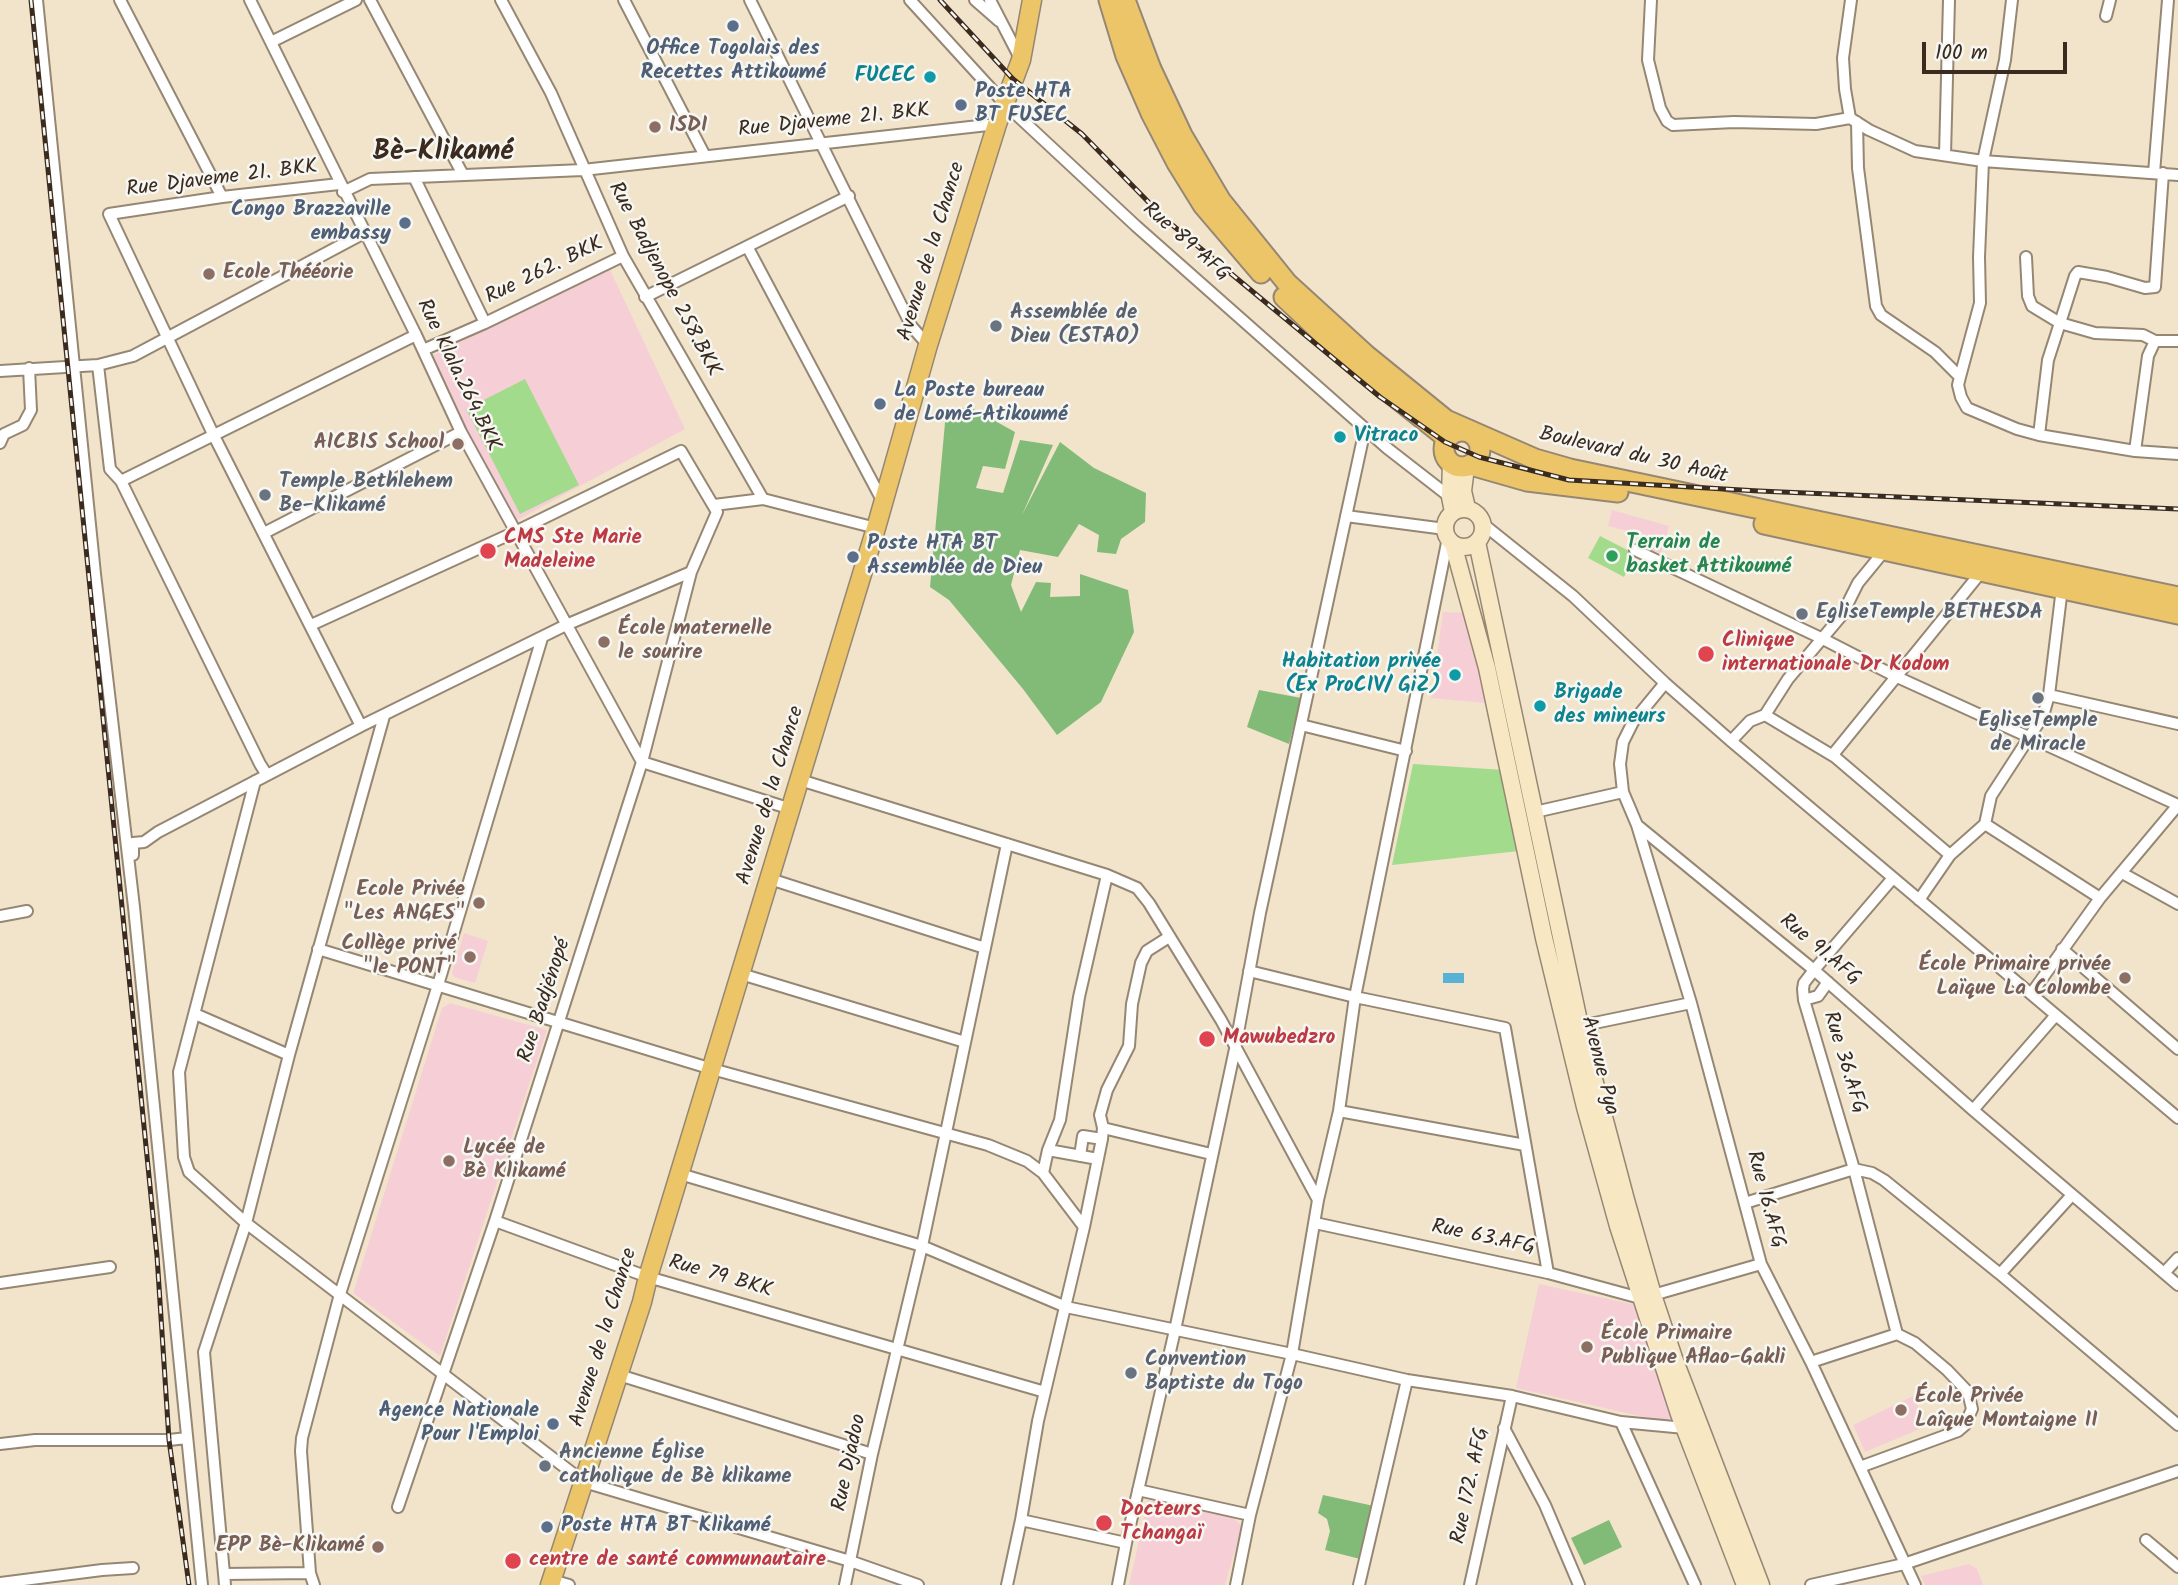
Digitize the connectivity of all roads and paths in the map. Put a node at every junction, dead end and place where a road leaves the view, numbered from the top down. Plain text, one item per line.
1 (37, 0) edge
2 (120, 0) edge
3 (250, 0) edge
4 (356, 0) edge
5 (370, 0) edge
6 (501, 0) edge
7 (624, 0) edge
8 (750, 0) edge
9 (911, 0) edge
10 (975, 0) edge
11 (990, 0) edge
12 (1042, 0) edge
13 (1109, 0) edge
14 (1125, 0) edge
15 (1651, 0) edge
16 (1852, 0) edge
17 (1949, 0) edge
18 (2012, 0) edge
19 (2110, 0) edge
20 (2168, 0) edge
21 (1030, 9) edge
22 (2106, 16) dead end
23 (1002, 24) junction
24 (271, 42) junction
25 (1021, 60) junction
26 (1005, 104) junction
27 (1854, 120) junction
28 (998, 124) junction
29 (821, 142) junction
30 (1945, 155) junction
31 (705, 156) junction
32 (1983, 161) junction
33 (583, 170) junction
34 (462, 173) junction
35 (2159, 173) junction
36 (2178, 175) edge
37 (414, 177) junction
38 (341, 188) junction
39 (849, 196) junction
40 (222, 197) junction
41 (364, 233) junction
42 (748, 248) junction
43 (623, 256) junction
44 (2026, 257) dead end
45 (645, 298) junction
46 (485, 323) junction
47 (2060, 323) junction
48 (416, 335) junction
49 (166, 338) junction
50 (2155, 341) junction
51 (2178, 341) edge
52 (928, 345) junction
53 (423, 350) junction
54 (99, 365) junction
55 (74, 367) junction
56 (29, 368) junction
57 (0, 370) edge
58 (1960, 377) junction
59 (1365, 429) junction
60 (461, 432) junction
61 (213, 434) junction
62 (1472, 434) junction
63 (2039, 435) junction
64 (1447, 438) junction
65 (0, 443) edge
66 (2135, 451) junction
67 (2178, 454) edge
68 (1463, 465) junction
69 (121, 481) junction
70 (763, 499) junction
71 (884, 502) junction
72 (714, 505) junction
73 (1457, 506) junction
74 (1346, 516) junction
75 (876, 528) junction
76 (515, 532) junction
77 (264, 533) junction
78 (1480, 535) junction
79 (1449, 537) junction
80 (1635, 550) dead end
81 (1885, 550) junction
82 (1982, 571) junction
83 (691, 572) junction
84 (2062, 588) junction
85 (2178, 597) edge
86 (2178, 614) edge
87 (311, 625) junction
88 (566, 625) junction
89 (542, 638) junction
90 (1821, 638) junction
91 (1898, 677) junction
92 (1665, 683) junction
93 (2049, 695) junction
94 (1765, 715) junction
95 (384, 716) junction
96 (2178, 724) edge
97 (1300, 725) junction
98 (362, 726) junction
99 (2029, 738) junction
100 (1731, 741) junction
101 (1406, 751) junction
102 (1835, 757) junction
103 (642, 762) junction
104 (267, 775) junction
105 (800, 780) junction
106 (255, 781) junction
107 (1623, 792) junction
108 (2178, 805) edge
109 (791, 809) junction
110 (1535, 812) junction
111 (1985, 824) junction
112 (1637, 825) junction
113 (1007, 844) junction
114 (1950, 855) junction
115 (2122, 873) junction
116 (1107, 874) junction
117 (1893, 878) junction
118 (771, 879) junction
119 (132, 896) junction
120 (2100, 898) junction
121 (1919, 900) junction
122 (2178, 904) edge
123 (27, 911) dead end
124 (0, 916) edge
125 (1170, 937) junction
126 (985, 948) junction
127 (318, 949) junction
128 (2062, 949) junction
129 (1814, 970) junction
130 (1249, 971) junction
131 (741, 974) junction
132 (1828, 982) junction
133 (438, 985) junction
134 (2031, 994) junction
135 (1355, 997) junction
136 (1804, 1000) junction
137 (1691, 1003) junction
138 (195, 1014) junction
139 (2056, 1015) junction
140 (559, 1022) junction
141 (1580, 1027) junction
142 (965, 1042) junction
143 (1235, 1049) junction
144 (2178, 1049) edge
145 (289, 1055) junction
146 (712, 1069) junction
147 (1973, 1110) junction
148 (1339, 1111) junction
149 (2178, 1118) edge
150 (946, 1133) junction
151 (1103, 1133) junction
152 (1525, 1145) junction
153 (1048, 1150) junction
154 (1211, 1154) junction
155 (1080, 1156) junction
156 (1098, 1159) junction
157 (1854, 1169) junction
158 (1043, 1173) junction
159 (680, 1174) junction
160 (2072, 1195) junction
161 (1318, 1200) junction
162 (1745, 1203) junction
163 (495, 1221) junction
164 (246, 1223) junction
165 (1315, 1223) junction
166 (1084, 1227) junction
167 (922, 1245) junction
168 (2178, 1258) edge
169 (1761, 1264) junction
170 (110, 1267) dead end
171 (1548, 1273) junction
172 (2164, 1273) junction
173 (2000, 1274) junction
174 (648, 1277) junction
175 (0, 1283) edge
176 (2178, 1285) edge
177 (340, 1294) junction
178 (1647, 1297) junction
179 (1066, 1307) junction
180 (1175, 1330) junction
181 (1896, 1334) junction
182 (897, 1350) junction
183 (1292, 1354) junction
184 (1811, 1362) junction
185 (443, 1372) junction
186 (619, 1375) junction
187 (1407, 1380) junction
188 (1045, 1392) junction
189 (1511, 1396) junction
190 (1621, 1422) junction
191 (2178, 1425) edge
192 (1691, 1426) junction
193 (1504, 1428) junction
194 (187, 1437) junction
195 (0, 1444) edge
196 (873, 1454) junction
197 (1860, 1467) junction
198 (2178, 1471) edge
199 (584, 1482) junction
200 (1138, 1490) junction
201 (398, 1507) dead end
202 (1250, 1515) junction
203 (1021, 1520) junction
204 (2146, 1540) dead end
205 (1126, 1542) junction
206 (850, 1561) junction
207 (1904, 1564) junction
208 (2178, 1567) edge
209 (134, 1568) dead end
210 (310, 1573) junction
211 (224, 1579) edge
212 (0, 1583) edge
213 (16, 1583) edge
214 (557, 1583) edge
215 (202, 1585) edge
216 (314, 1585) edge
217 (845, 1585) edge
218 (918, 1585) edge
219 (1007, 1585) edge
220 (1118, 1585) edge
221 (1236, 1585) edge
222 (1359, 1585) edge
223 (1470, 1585) edge
224 (1579, 1585) edge
225 (1695, 1585) edge
226 (1745, 1585) edge
227 (1761, 1585) edge
228 (1811, 1585) edge
229 (1914, 1585) edge

1 - 55 street
2 - 40 street
3 - 24 street, Rue Klala.264.BKK
4 - 24 street
5 - 34 street
6 - 33 street, Rue Badjenope 258.BKK
7 - 31 street
8 - 29 street
9 - 26 street, Rue 89 AFG
10 - 23 street
11 - 23 street
12 - 21 main road, Avenue de la Chance
13 - 64 highway
14 - 62 highway, Boulevard du 30 Août
15 - 27 street
16 - 27 street
17 - 30 street
18 - 32 street
19 - 22 street
20 - 35 street
21 - 25 main road, Avenue de la Chance
23 - 25 street
24 - 38 street, Rue Klala.264.BKK
25 - 26 main road, Avenue de la Chance
26 - 28 main road, Avenue de la Chance
26 - 59 street, Rue 89 AFG
27 - 30 street
27 - 58 street
28 - 29 street, Rue Djaveme 21. BKK
28 - 52 main road, Avenue de la Chance
29 - 31 street, Rue Djaveme 21. BKK
29 - 39 street
30 - 32 street
31 - 33 street, Rue Djaveme 21. BKK
32 - 35 street
32 - 58 street
33 - 34 street, Rue Djaveme 21. BKK
33 - 43 street, Rue Badjenope 258.BKK
34 - 37 street, Rue Djaveme 21. BKK
35 - 36 street
35 - 47 street
37 - 38 street, Rue Djaveme 21. BKK
37 - 46 street, Rue 262. BKK
38 - 40 street, Rue Djaveme 21. BKK
38 - 41 street, Rue Klala.264.BKK
39 - 42 street
39 - 52 street
40 - 49 street, Rue Djaveme 21. BKK
41 - 48 street, Rue Klala.264.BKK
41 - 49 street
42 - 45 street
42 - 71 street
43 - 45 street, Rue Badjenope 258.BKK
43 - 46 street, Rue 262. BKK
44 - 47 street
45 - 70 street, Rue Badjenope 258.BKK
46 - 53 street, Rue 262. BKK
47 - 50 street
47 - 63 street
48 - 53 street, Rue Klala.264.BKK
48 - 61 street
49 - 54 street
49 - 61 street
50 - 51 street
50 - 66 street
52 - 71 main road, Avenue de la Chance
53 - 60 street, Rue Klala.264.BKK
54 - 55 street
54 - 69 street
55 - 56 street
55 - 119 street
56 - 57 street
56 - 65 street
58 - 63 street
59 - 73 street, Rue 89 AFG
59 - 74 street
60 - 76 street, Rue Klala.264.BKK
60 - 77 street
61 - 69 street
61 - 77 street
62 - 64 highway
62 - 68 highway
62 - 85 highway, Boulevard du 30 Août
63 - 66 street
64 - 68 highway
66 - 67 street
68 - 73 main road
68 - 81 highway, Boulevard du 30 Août
69 - 104 street
70 - 72 street
70 - 75 street
71 - 75 main road, Avenue de la Chance
72 - 76 street
72 - 83 street, Rue Badjénopé
73 - 78 main road
73 - 79 main road
74 - 79 street
74 - 97 street
75 - 105 main road, Avenue de la Chance
76 - 87 street
76 - 88 street, Rue Klala.264.BKK
77 - 87 street
78 - 79 main road
78 - 92 street
78 - 110 main road, Avenue Pya
79 - 101 street
79 - 178 main road, Avenue Pya
80 - 90 street
81 - 82 highway, Boulevard du 30 Août
81 - 90 street
82 - 84 highway, Boulevard du 30 Août
82 - 91 street
83 - 88 street
83 - 103 street, Rue Badjénopé
84 - 86 highway, Boulevard du 30 Août
84 - 93 street
87 - 98 street
88 - 89 street
88 - 103 street, Rue Klala.264.BKK
89 - 95 street
89 - 133 street
90 - 91 street
90 - 94 street
91 - 99 street
91 - 102 street
92 - 100 street
92 - 107 street, Rue 16.AFG
93 - 96 street
93 - 99 street
94 - 100 street
94 - 102 street
95 - 98 street
95 - 127 street
97 - 101 street
97 - 130 street
98 - 104 street
99 - 108 street
99 - 111 street
100 - 117 street
101 - 135 street
102 - 114 street
103 - 109 street
103 - 140 street, Rue Badjénopé
104 - 106 street
105 - 109 main road, Avenue de la Chance
105 - 113 street
106 - 119 street
106 - 138 street
107 - 110 street
107 - 112 street, Rue 16.AFG
108 - 115 street
109 - 118 main road, Avenue de la Chance
110 - 141 main road, Avenue Pya
111 - 114 street
111 - 120 street
112 - 129 street, Rue 91.AFG
112 - 137 street, Rue 16.AFG
113 - 116 street
113 - 126 street, Rue Djadoo
114 - 121 street
115 - 120 street
115 - 122 street
116 - 125 street
116 - 153 street
117 - 121 street
117 - 129 street
118 - 126 street
118 - 131 main road, Avenue de la Chance
119 - 194 street
120 - 128 street
121 - 134 street
123 - 124 street
125 - 143 street
125 - 151 street
126 - 142 street, Rue Djadoo
127 - 133 street
127 - 145 street
128 - 134 street
128 - 144 street
129 - 132 street, Rue 91.AFG
129 - 136 street, Rue 36.AFG
130 - 135 street
130 - 143 street
131 - 142 street
131 - 146 main road, Avenue de la Chance
132 - 136 street
132 - 147 street, Rue 91.AFG
133 - 140 street
133 - 177 street
134 - 139 street
135 - 148 street
135 - 152 street
136 - 157 street, Rue 36.AFG
137 - 141 street
137 - 162 street, Rue 16.AFG
138 - 145 street
138 - 164 street
139 - 147 street
139 - 149 street
140 - 146 street
140 - 163 street, Rue Badjénopé
141 - 178 main road, Avenue Pya
142 - 150 street, Rue Djadoo
143 - 154 street
143 - 161 street
145 - 164 street
146 - 150 street
146 - 159 main road, Avenue de la Chance
147 - 160 street, Rue 91.AFG
148 - 152 street
148 - 161 street
150 - 158 street
150 - 167 street, Rue Djadoo
151 - 154 street
151 - 155 street
151 - 156 street
152 - 171 street
153 - 155 street
153 - 158 street
154 - 180 street
155 - 156 street
156 - 166 street
157 - 162 street
157 - 173 street
157 - 181 street, Rue 36.AFG
158 - 166 street
159 - 167 street
159 - 174 main road, Avenue de la Chance
160 - 172 street, Rue 91.AFG
160 - 173 street
161 - 165 street
162 - 169 street, Rue 16.AFG
163 - 174 street, Rue 79 BKK
163 - 185 street, Rue Badjénopé
164 - 177 street
164 - 211 street
165 - 171 street, Rue 63.AFG
165 - 183 street
166 - 179 street
167 - 179 street
167 - 182 street, Rue Djadoo
168 - 172 street
169 - 178 street
169 - 184 street, Rue 16.AFG
170 - 175 street
171 - 178 street, Rue 63.AFG
172 - 176 street, Rue 91.AFG
173 - 191 street
174 - 182 street, Rue 79 BKK
174 - 186 main road, Avenue de la Chance
177 - 185 street
177 - 210 street
178 - 192 main road, Avenue Pya
179 - 180 street
179 - 188 street
180 - 183 street
180 - 200 street
181 - 184 street
181 - 197 street
182 - 188 street, Rue 79 BKK
182 - 196 street, Rue Djadoo
183 - 187 street
183 - 202 street
184 - 197 street, Rue 16.AFG
185 - 199 street
185 - 201 street, Rue Badjénopé
186 - 196 street
186 - 199 main road, Avenue de la Chance
187 - 189 street
187 - 222 street
188 - 203 street
189 - 190 street
189 - 193 street, Rue 172. AFG
190 - 192 street
190 - 225 street
192 - 226 main road, Avenue Pya
192 - 227 main road, Avenue Pya
193 - 223 street, Rue 172. AFG
193 - 224 street
194 - 195 street
194 - 215 street
196 - 206 street, Rue Djadoo
197 - 207 street, Rue 16.AFG
198 - 207 street
199 - 206 street
199 - 214 main road, Avenue de la Chance
200 - 202 street
200 - 205 street
202 - 221 street
203 - 205 street
203 - 219 street
204 - 208 street
205 - 220 street
206 - 217 street, Rue Djadoo
206 - 218 street
207 - 228 street
207 - 229 street, Rue 16.AFG
209 - 213 street
210 - 211 street
210 - 216 street
212 - 213 street

